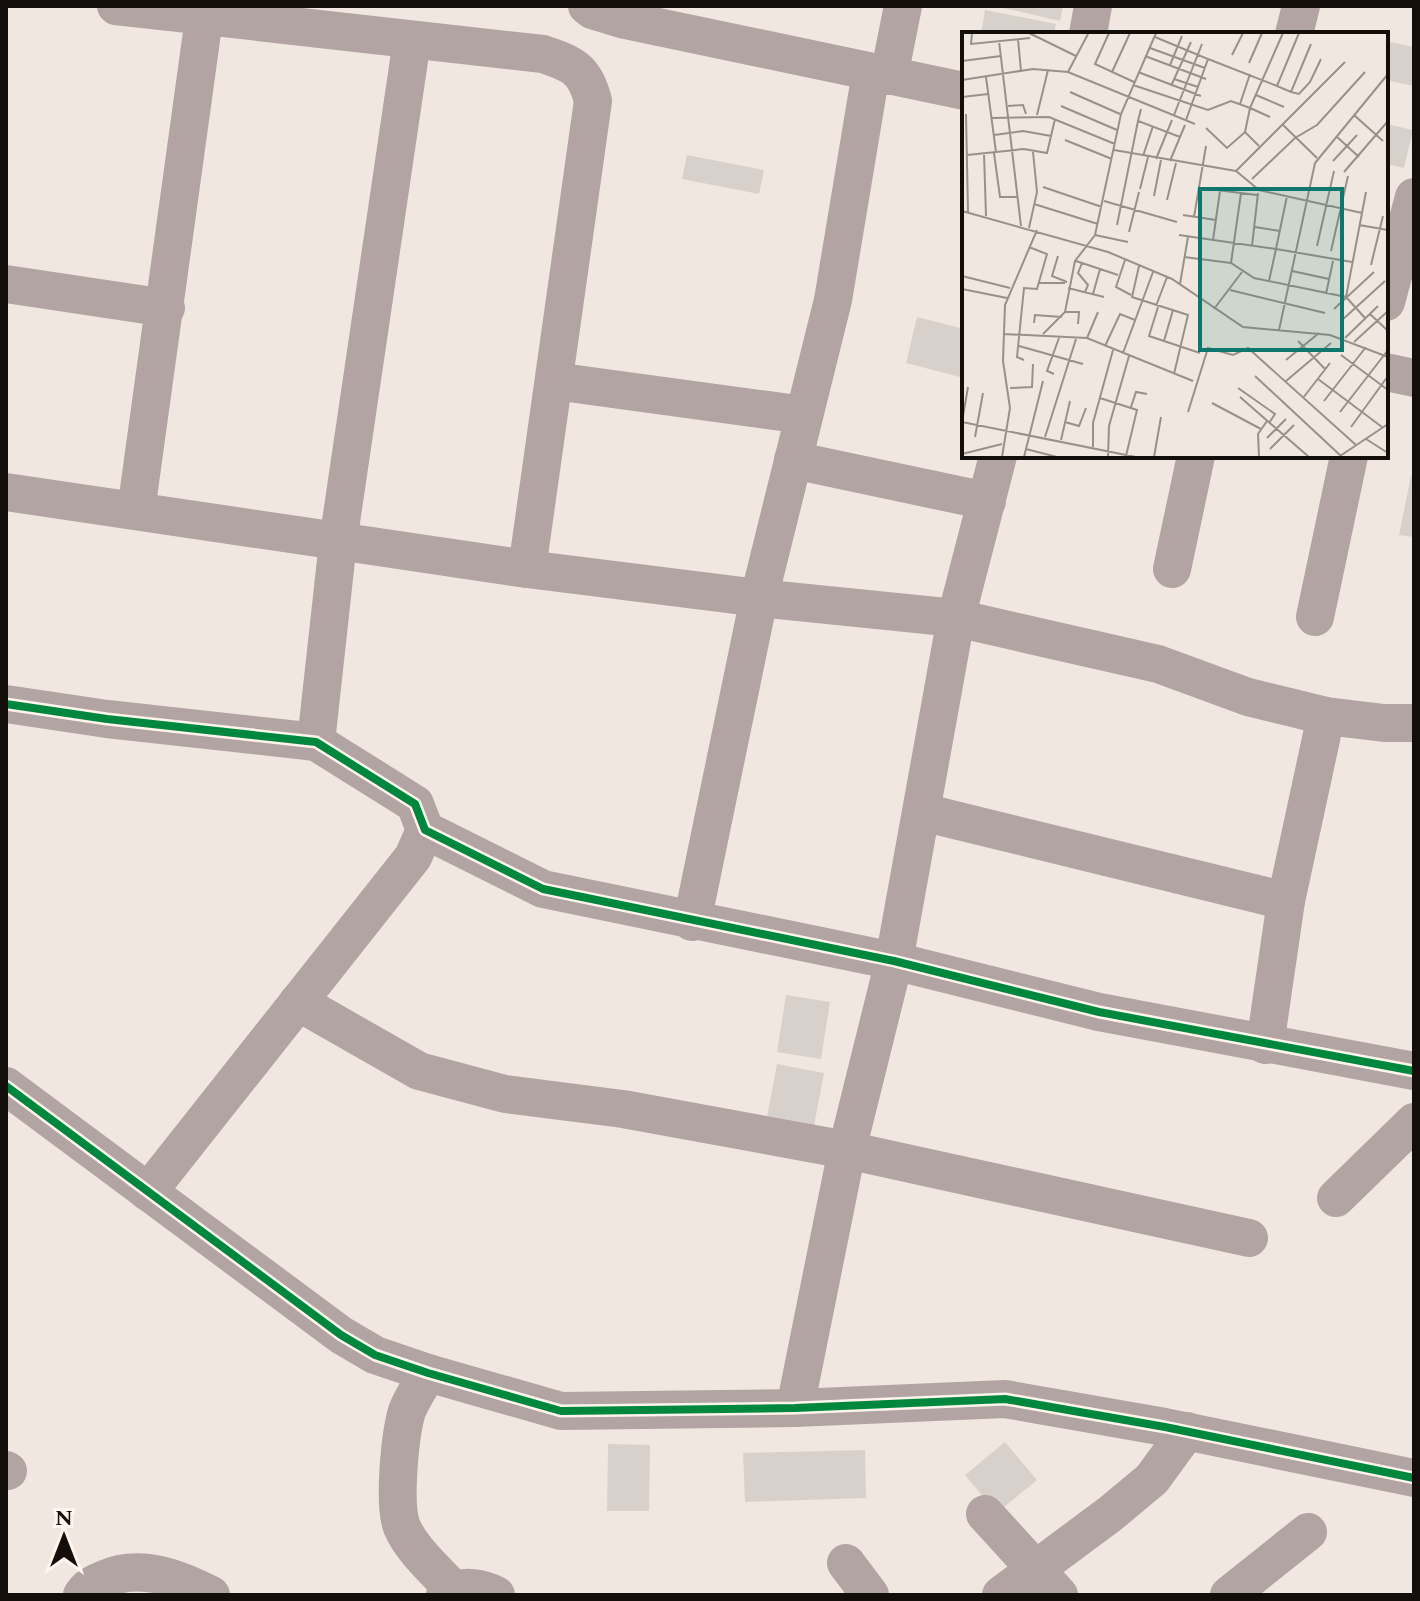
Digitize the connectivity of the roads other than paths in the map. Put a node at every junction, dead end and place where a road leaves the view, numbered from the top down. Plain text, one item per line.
1 (116, 6) edge
2 (903, 6) edge
3 (1093, 6) edge
4 (1301, 6) edge
5 (590, 8) edge
6 (204, 18) junction
7 (705, 21) edge
8 (1088, 32) edge
9 (1294, 32) edge
10 (412, 40) junction
11 (572, 63) junction
12 (880, 74) junction
13 (962, 91) edge
14 (1388, 187) edge
15 (1414, 195) edge
16 (6, 284) edge
17 (1388, 294) edge
18 (166, 308) junction
19 (1388, 372) edge
20 (1414, 378) edge
21 (554, 381) junction
22 (804, 415) junction
23 (998, 458) edge
24 (1196, 458) edge
25 (1349, 458) edge
26 (793, 460) junction
27 (6, 492) edge
28 (987, 501) junction
29 (136, 511) junction
30 (338, 542) junction
31 (527, 569) junction
32 (1172, 569) dead end
33 (759, 598) junction
34 (1315, 617) dead end
35 (956, 618) junction
36 (6, 704) edge
37 (1326, 716) junction
38 (1414, 723) edge
39 (316, 742) junction
40 (922, 812) junction
41 (425, 830) junction
42 (1286, 901) junction
43 (692, 922) junction
44 (894, 961) junction
45 (298, 1002) junction
46 (1265, 1045) junction
47 (1414, 1071) edge
48 (6, 1086) edge
49 (1414, 1122) edge
50 (847, 1150) junction
51 (148, 1192) junction
52 (1336, 1198) dead end
53 (1249, 1238) dead end
54 (428, 1373) junction
55 (795, 1408) junction
56 (1187, 1431) junction
57 (1414, 1478) edge
58 (985, 1514) dead end
59 (1308, 1532) dead end
60 (846, 1563) dead end
61 (1047, 1582) edge
62 (449, 1592) edge
63 (82, 1595) edge
64 (211, 1595) edge
65 (496, 1595) edge
66 (870, 1595) edge
67 (1001, 1595) edge
68 (1229, 1595) edge

1 - 6 street
2 - 12 street
3 - 8 street
4 - 9 street
5 - 7 street
5 - 11 street
6 - 10 street
6 - 18 street
7 - 12 street
10 - 11 street
10 - 30 street
11 - 21 street
12 - 13 street
12 - 22 street
14 - 15 street
15 - 17 street
16 - 18 street
18 - 29 street
19 - 20 street
21 - 22 street
21 - 31 street
22 - 26 street
23 - 28 street
24 - 32 street
25 - 34 street
26 - 28 street
26 - 33 street
27 - 29 street
28 - 35 street
29 - 30 street
30 - 31 street
30 - 39 street
31 - 33 street
33 - 35 street
33 - 43 street
35 - 37 street
35 - 40 street
36 - 39 street
37 - 38 street
37 - 42 street
39 - 41 street
40 - 42 street
40 - 44 street
41 - 43 street
41 - 45 street
42 - 46 street
43 - 44 street
44 - 46 street
44 - 50 street
45 - 50 street
45 - 51 street
46 - 47 street
48 - 51 street
49 - 52 street
50 - 53 street
50 - 55 street
51 - 54 street
54 - 55 street
54 - 62 street
55 - 56 street
56 - 57 street
56 - 61 street
58 - 61 street
59 - 68 street
60 - 66 street
61 - 67 street
62 - 65 street
63 - 64 street

